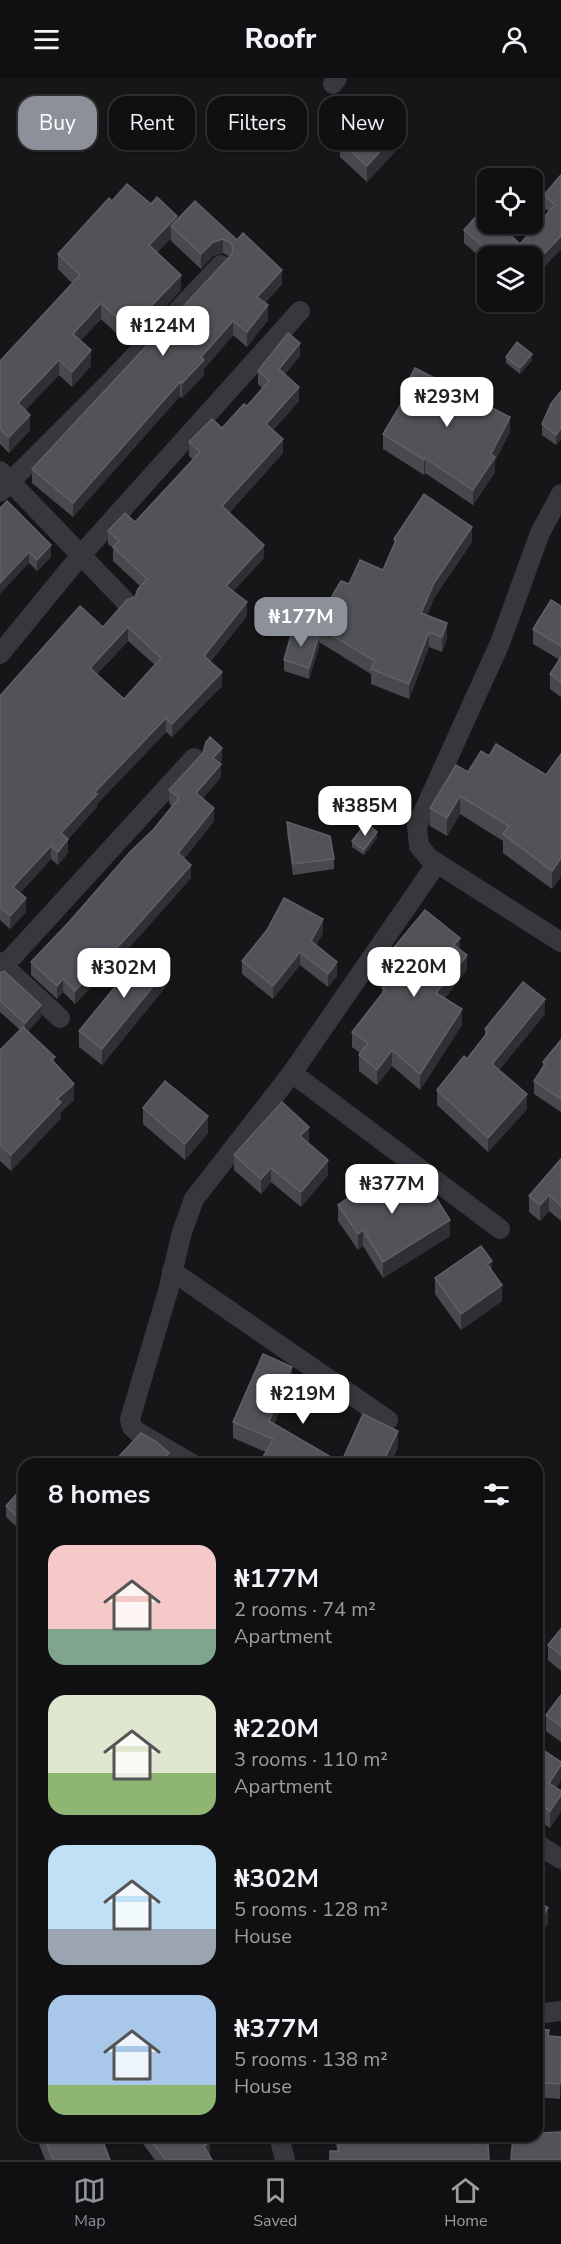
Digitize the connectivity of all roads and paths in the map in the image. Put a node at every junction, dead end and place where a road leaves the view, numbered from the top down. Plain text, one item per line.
1 (221, 265) edge
2 (300, 311) dead end
3 (3, 482) edge
4 (561, 494) edge
5 (81, 555) junction
6 (126, 602) edge
7 (0, 654) edge
8 (194, 758) dead end
9 (437, 863) junction
10 (561, 942) edge
11 (2, 964) edge
12 (60, 1018) dead end
13 (292, 1073) junction
14 (500, 1229) dead end
15 (172, 1271) junction
16 (388, 1420) dead end
17 (182, 1458) edge
18 (543, 1848) edge
19 (561, 1858) edge
20 (561, 2011) edge
21 (543, 2013) edge
22 (280, 2142) edge
23 (285, 2160) edge

1 - 3 street
2 - 5 street
3 - 5 street
4 - 9 street
5 - 6 street
5 - 7 street
8 - 11 street
9 - 10 street
9 - 13 street
11 - 12 street
13 - 14 street
13 - 15 street
15 - 16 street
15 - 17 street
18 - 19 street
20 - 21 street
22 - 23 street

